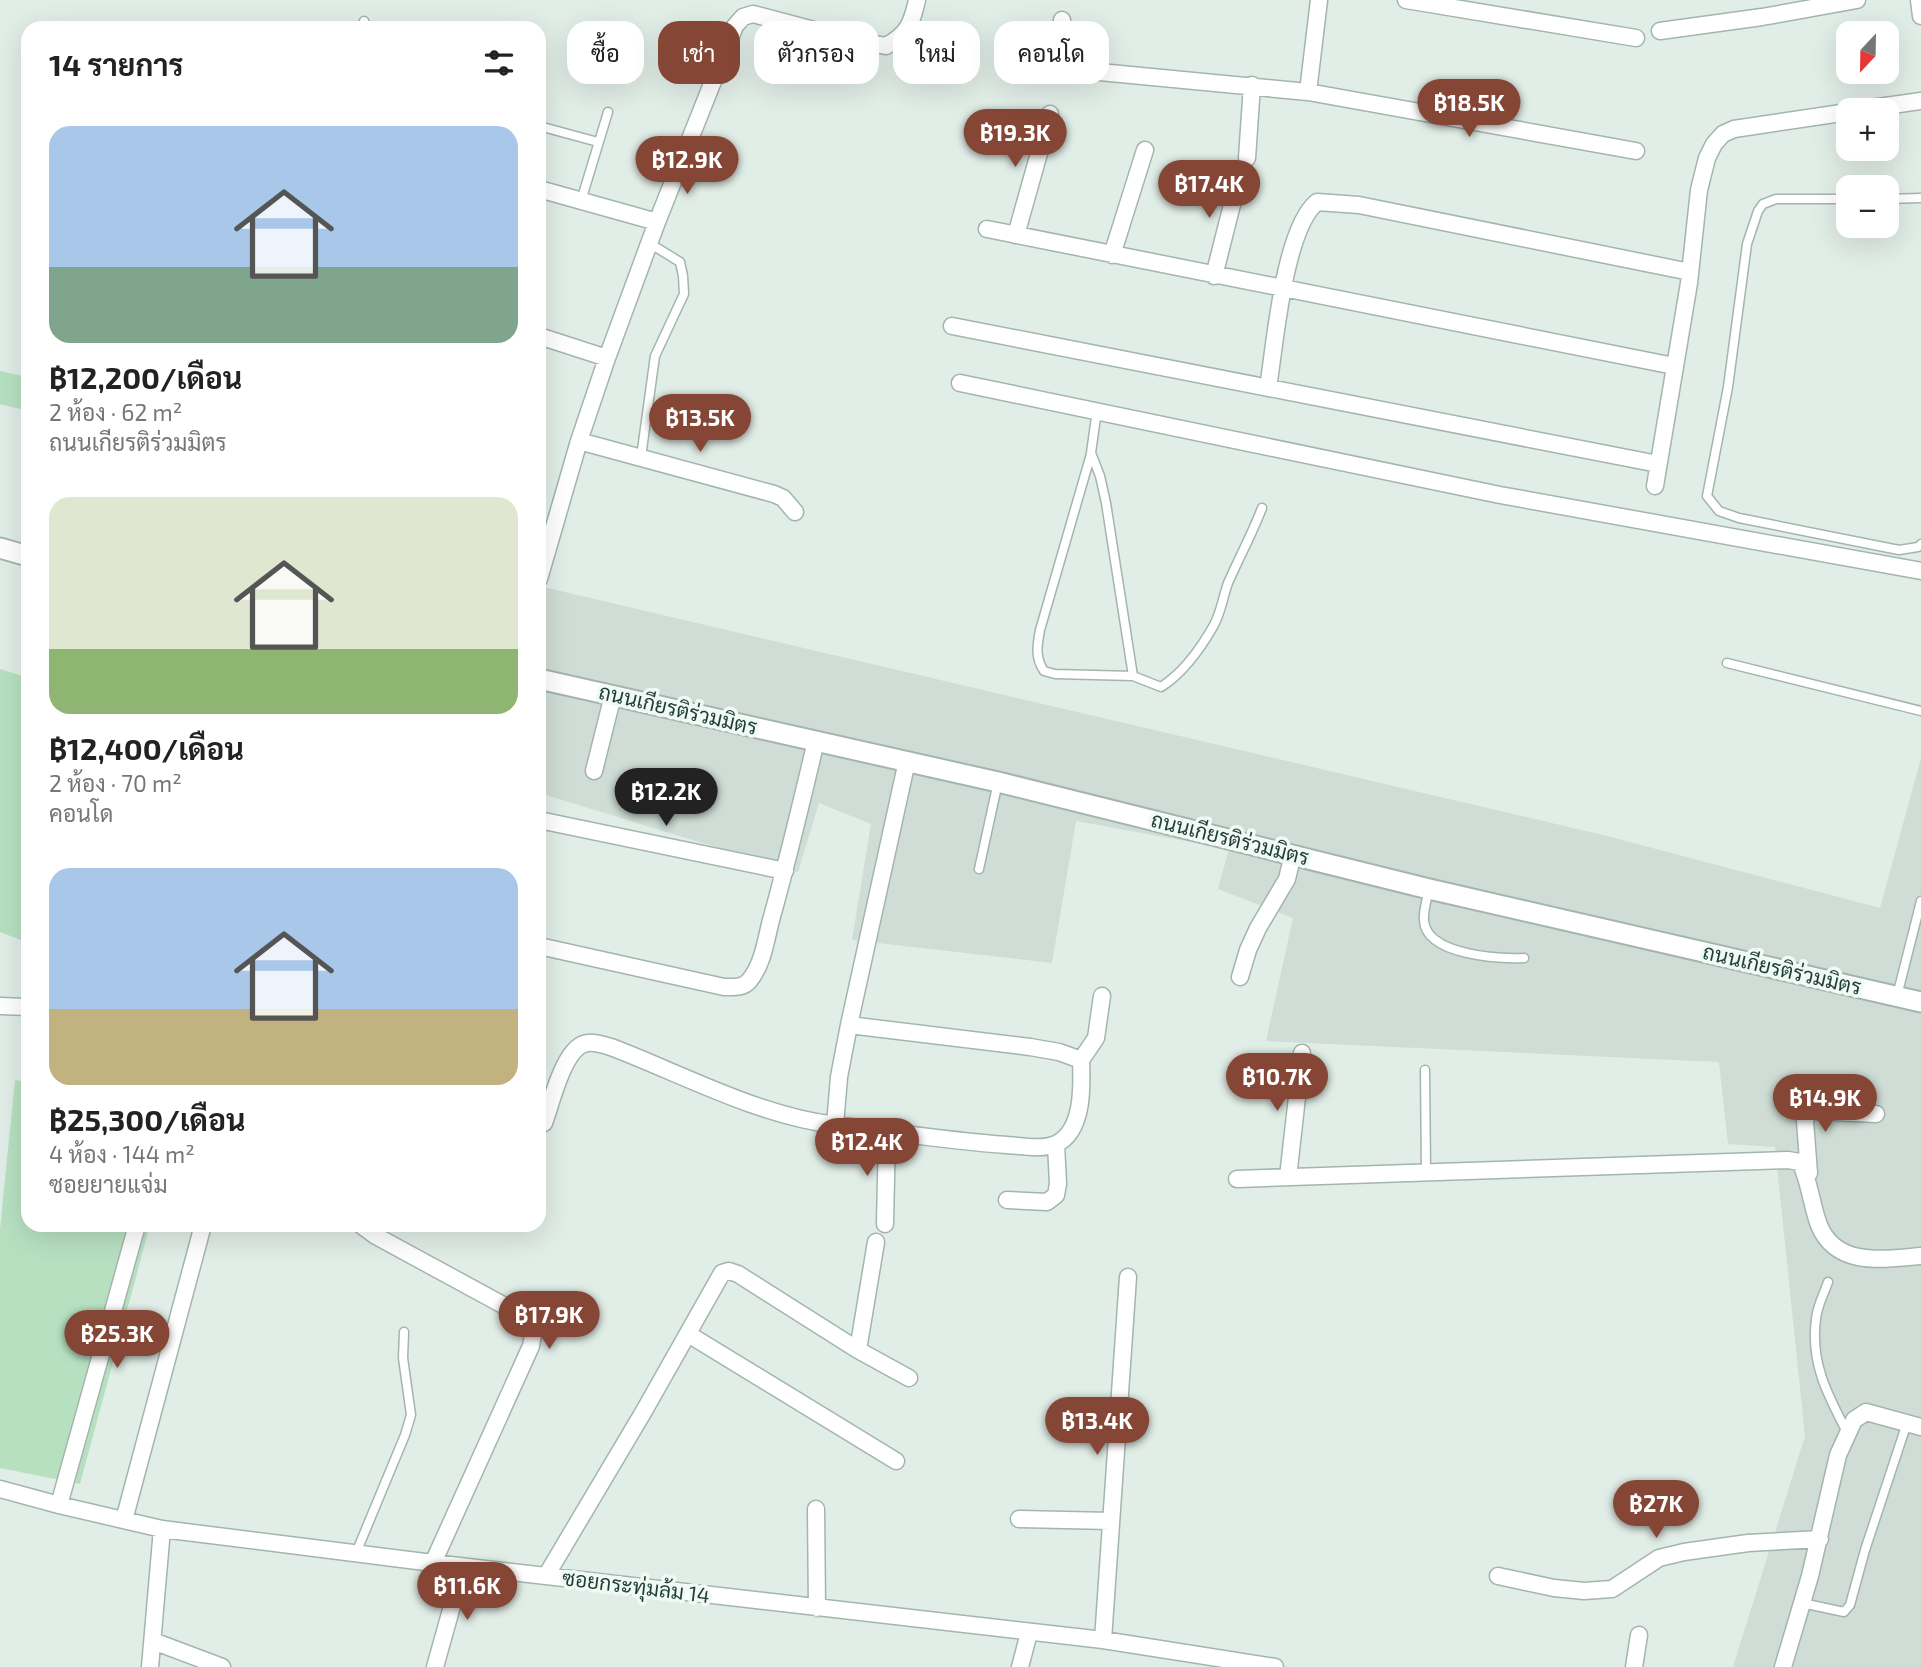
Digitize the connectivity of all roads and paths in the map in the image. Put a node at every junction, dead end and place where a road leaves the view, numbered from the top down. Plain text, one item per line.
1 (747, 0) edge
2 (916, 0) edge
3 (1319, 0) edge
4 (1406, 0) edge
5 (1857, 0) edge
6 (1919, 0) edge
7 (1921, 16) edge
8 (743, 17) junction
9 (1062, 20) dead end
10 (1660, 31) dead end
11 (1636, 38) dead end
12 (1252, 85) junction
13 (1308, 92) junction
14 (1921, 101) edge
15 (1899, 104) edge
16 (608, 112) dead end
17 (1836, 113) edge
18 (1051, 114) dead end
19 (546, 128) edge
20 (598, 142) junction
21 (1146, 150) dead end
22 (1636, 151) dead end
23 (546, 191) edge
24 (1899, 198) edge
25 (1921, 198) edge
26 (1836, 199) edge
27 (581, 201) junction
28 (657, 222) junction
29 (988, 229) dead end
30 (1016, 235) junction
31 (649, 243) junction
32 (1112, 255) junction
33 (1690, 272) junction
34 (1214, 276) junction
35 (1283, 289) junction
36 (952, 326) dead end
37 (546, 339) edge
38 (607, 358) junction
39 (1674, 366) junction
40 (960, 383) dead end
41 (1268, 388) junction
42 (1097, 411) junction
43 (579, 441) junction
44 (1091, 453) junction
45 (641, 457) junction
46 (1658, 464) junction
47 (1655, 486) dead end
48 (1262, 508) dead end
49 (795, 512) dead end
50 (1921, 544) edge
51 (0, 548) edge
52 (21, 554) edge
53 (546, 555) edge
54 (1921, 571) edge
55 (1727, 663) dead end
56 (1133, 676) junction
57 (546, 680) edge
58 (613, 695) junction
59 (1921, 711) edge
60 (816, 741) junction
61 (907, 761) junction
62 (594, 771) dead end
63 (998, 782) junction
64 (546, 821) edge
65 (1293, 854) junction
66 (979, 869) dead end
67 (785, 871) junction
68 (1429, 888) junction
69 (1921, 901) edge
70 (546, 948) edge
71 (1524, 958) dead end
72 (1240, 977) dead end
73 (1102, 996) dead end
74 (1896, 997) junction
75 (1921, 1002) edge
76 (0, 1006) edge
77 (21, 1007) edge
78 (849, 1026) junction
79 (1302, 1053) dead end
80 (1080, 1060) junction
81 (1425, 1070) dead end
82 (1876, 1114) dead end
83 (546, 1118) edge
84 (835, 1125) junction
85 (887, 1132) junction
86 (1056, 1144) junction
87 (1426, 1172) junction
88 (1289, 1177) junction
89 (1237, 1179) dead end
90 (1811, 1190) junction
91 (1007, 1200) dead end
92 (885, 1224) dead end
93 (135, 1232) edge
94 (201, 1232) edge
95 (371, 1232) edge
96 (876, 1242) dead end
97 (1921, 1256) edge
98 (1128, 1276) dead end
99 (1828, 1282) dead end
100 (404, 1332) dead end
101 (688, 1334) junction
102 (858, 1350) junction
103 (909, 1378) dead end
104 (1914, 1425) edge
105 (1848, 1434) junction
106 (896, 1461) dead end
107 (0, 1489) edge
108 (59, 1506) junction
109 (816, 1509) dead end
110 (1019, 1519) dead end
111 (124, 1520) junction
112 (1111, 1521) junction
113 (162, 1529) junction
114 (1819, 1539) junction
115 (356, 1553) junction
116 (433, 1563) junction
117 (463, 1567) junction
118 (546, 1576) junction
119 (1498, 1576) dead end
120 (1802, 1603) junction
121 (817, 1608) junction
122 (1028, 1633) junction
123 (1639, 1635) dead end
124 (1103, 1640) junction
125 (153, 1641) junction
126 (1182, 1660) edge
127 (150, 1667) edge
128 (222, 1667) edge
129 (435, 1667) edge
130 (1020, 1667) edge
131 (1275, 1667) edge
132 (1633, 1667) edge
133 (1783, 1667) edge

1 - 8 street
2 - 8 street
3 - 13 street
4 - 11 street
5 - 10 street
6 - 7 street
8 - 28 street
9 - 12 street
12 - 13 street
12 - 34 street
13 - 22 street
14 - 15 street
16 - 20 lane
17 - 33 street
18 - 30 street
19 - 20 lane
20 - 27 lane
21 - 32 street
23 - 27 street
24 - 25 lane
26 - 50 lane
27 - 28 street
28 - 31 street
29 - 30 street
30 - 32 street
31 - 38 street
31 - 45 lane
32 - 34 street
33 - 35 street
33 - 39 street
34 - 35 street
35 - 39 street
35 - 41 street
36 - 41 street
37 - 38 street
38 - 43 street
39 - 46 street
40 - 42 street
41 - 46 street
42 - 44 lane
42 - 54 street
43 - 45 street
43 - 53 street
44 - 56 lane
44 - 56 lane
45 - 49 street
46 - 47 street
48 - 56 lane
51 - 52 street
55 - 59 lane
57 - 58 street, ถนนเกียรติร่วมมิตร
58 - 60 street, ถนนเกียรติร่วมมิตร
58 - 62 street
60 - 61 street, ถนนเกียรติร่วมมิตร
60 - 67 street
61 - 63 street, ถนนเกียรติร่วมมิตร
61 - 78 street
63 - 65 street, ถนนเกียรติร่วมมิตร
63 - 66 lane
64 - 67 street
65 - 68 street, ถนนเกียรติร่วมมิตร
65 - 72 street
67 - 70 street
68 - 71 lane
68 - 74 street, ถนนเกียรติร่วมมิตร
69 - 74 lane
73 - 80 street
74 - 75 street, ถนนเกียรติร่วมมิตร
76 - 77 street
78 - 80 street
78 - 84 street
79 - 88 street
80 - 86 street
81 - 87 lane
82 - 90 street
83 - 84 street
84 - 85 street
85 - 86 street
85 - 92 street
86 - 91 street
87 - 88 street
87 - 90 street
88 - 89 street
90 - 97 street
93 - 108 street
94 - 111 street
95 - 116 street
96 - 102 street
98 - 112 street
99 - 105 lane
100 - 115 lane
101 - 102 street
101 - 106 street
101 - 118 street
102 - 103 street
104 - 105 street
104 - 120 lane
105 - 114 street
107 - 108 street, ซอยกระทุ่มล้ม 14
108 - 111 street, ซอยกระทุ่มล้ม 14
109 - 121 street
110 - 112 street
111 - 113 street, ซอยกระทุ่มล้ม 14
112 - 124 street
113 - 115 street, ซอยกระทุ่มล้ม 14
113 - 125 street
114 - 119 street
114 - 120 street
115 - 116 street, ซอยกระทุ่มล้ม 14
116 - 117 street, ซอยกระทุ่มล้ม 14
117 - 118 street, ซอยกระทุ่มล้ม 14
117 - 129 street
118 - 121 street, ซอยกระทุ่มล้ม 14
120 - 133 street
121 - 122 street, ซอยกระทุ่มล้ม 14
122 - 124 street, ซอยกระทุ่มล้ม 14
122 - 130 street
123 - 132 street
124 - 126 street, ซอยกระทุ่มล้ม 14
125 - 127 street
125 - 128 street
126 - 131 street, ซอยกระทุ่มล้ม 14

